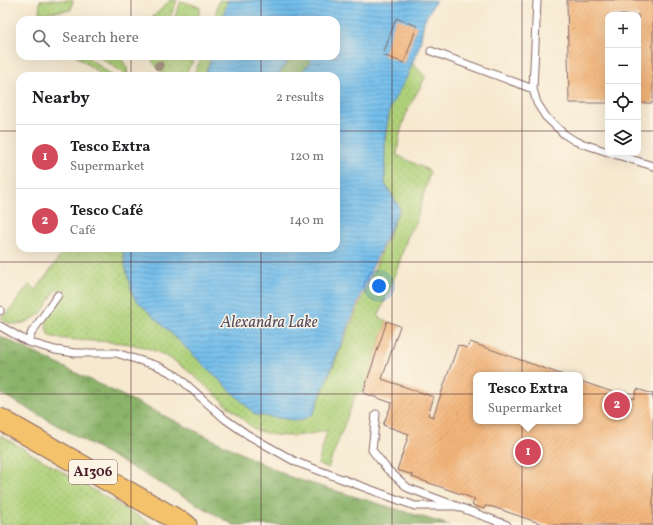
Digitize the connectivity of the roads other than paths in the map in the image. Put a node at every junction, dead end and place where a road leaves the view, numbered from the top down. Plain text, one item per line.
1 (537, 0) edge
2 (431, 51) dead end
3 (533, 89) junction
4 (605, 152) edge
5 (619, 156) edge
6 (653, 166) edge
7 (58, 295) dead end
8 (0, 326) edge
9 (28, 342) junction
10 (376, 414) dead end
11 (0, 418) edge
12 (454, 506) junction
13 (186, 525) edge
14 (507, 525) edge

1 - 3 lane
2 - 3 lane
3 - 4 lane
5 - 6 lane
7 - 9 lane
8 - 9 lane
9 - 12 lane
10 - 12 lane
11 - 13 main road, A1306
12 - 14 lane

